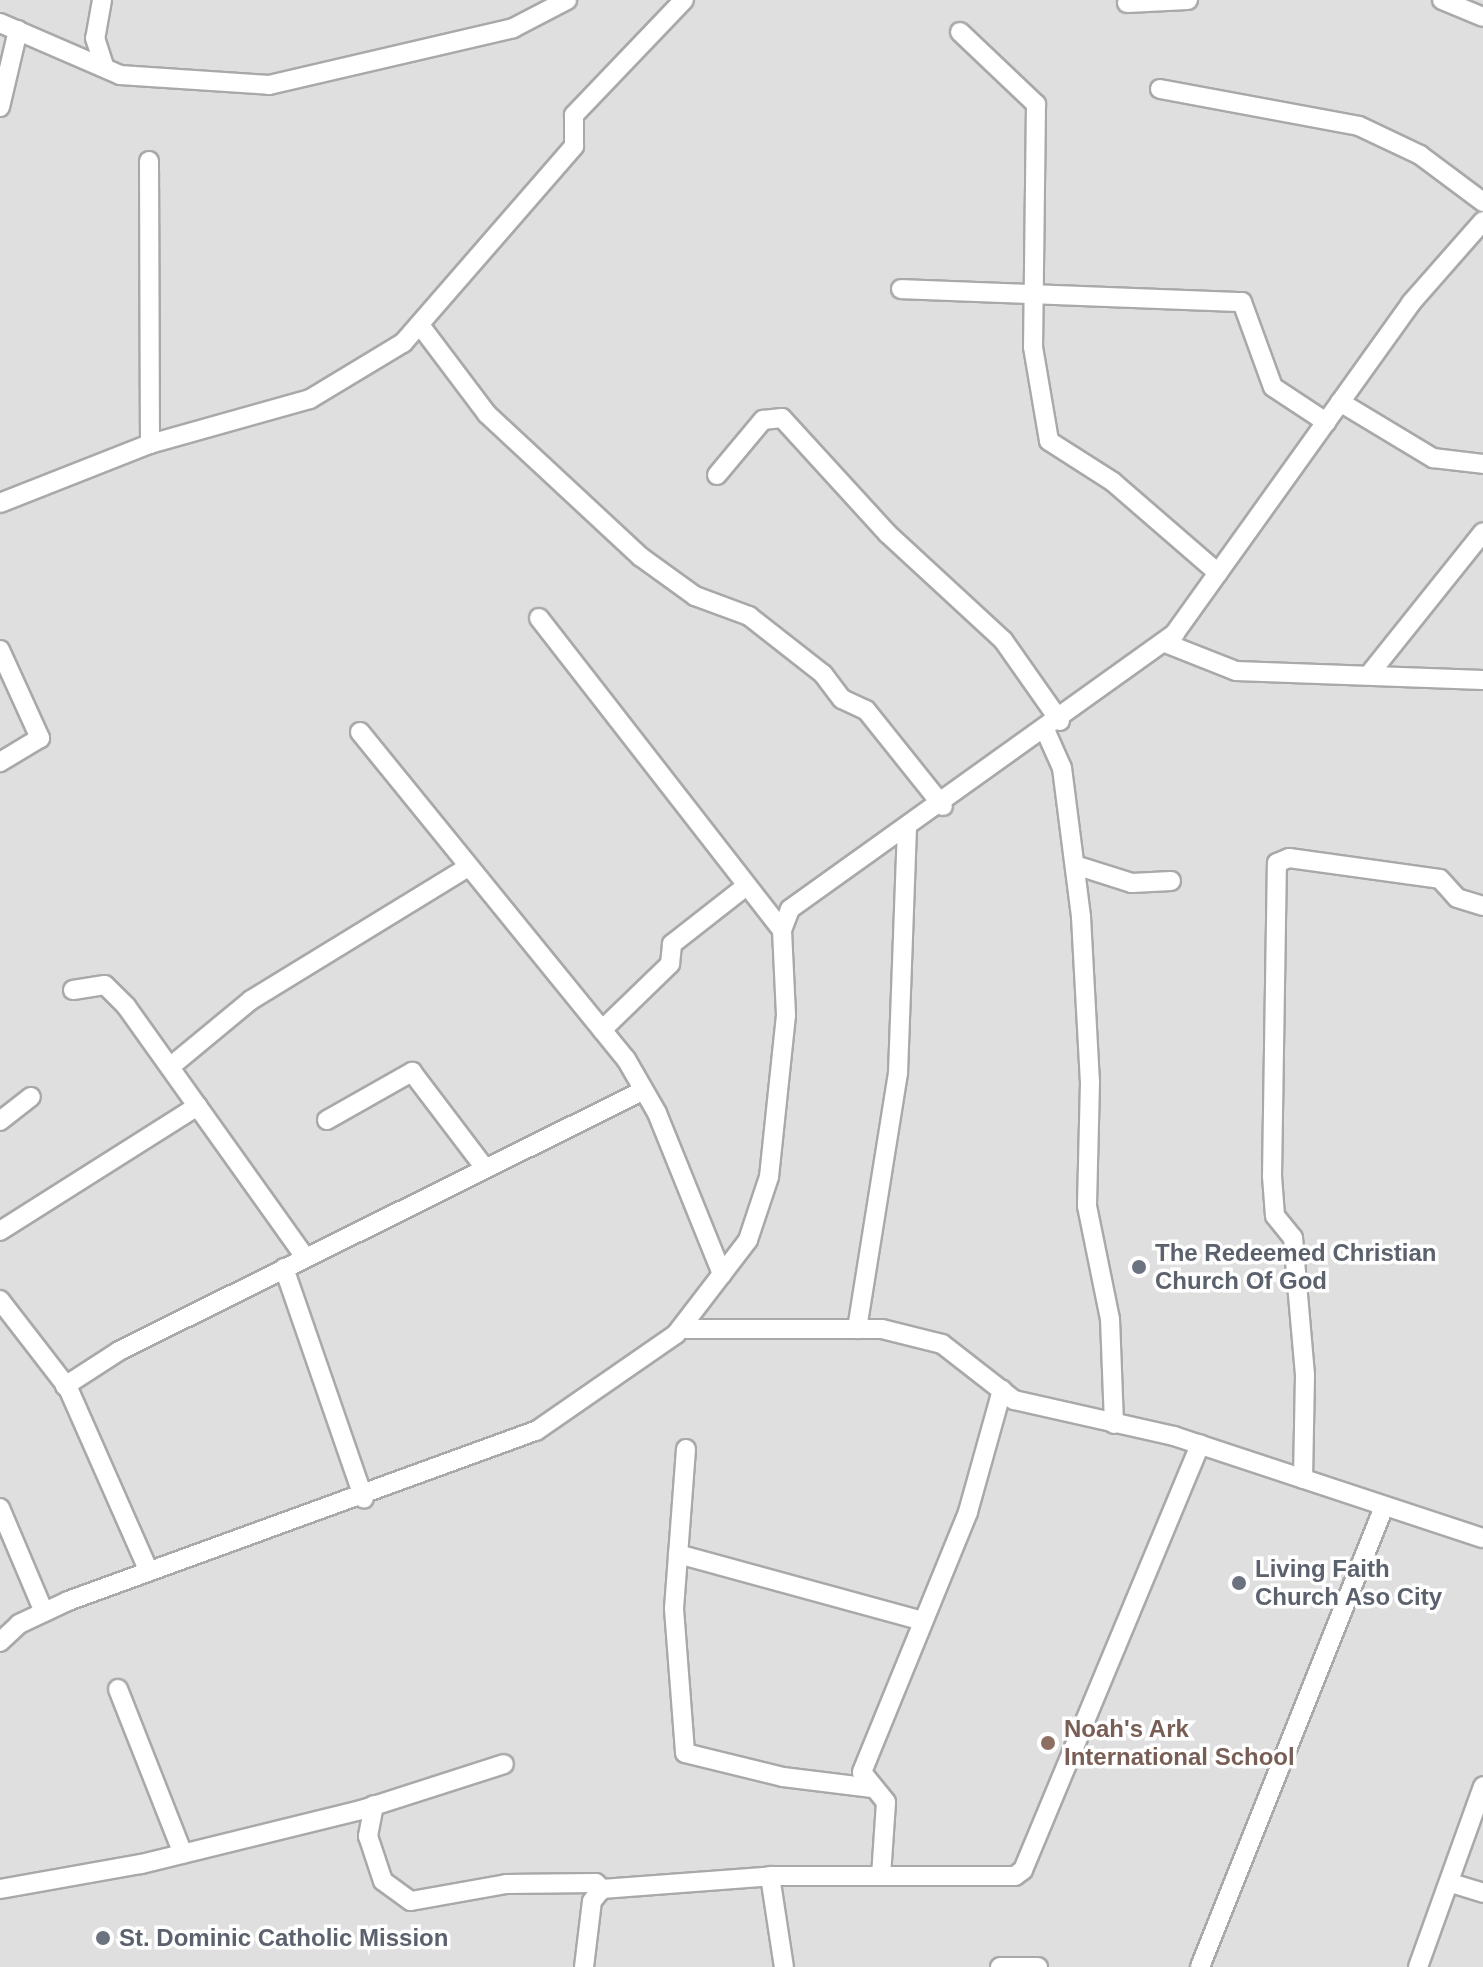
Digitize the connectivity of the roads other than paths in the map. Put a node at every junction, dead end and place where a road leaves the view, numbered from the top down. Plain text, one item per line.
1 (102, 0) edge
2 (567, 0) edge
3 (684, 0) edge
4 (1188, 0) edge
5 (1442, 0) edge
6 (1127, 3) dead end
7 (1483, 17) edge
8 (0, 23) edge
9 (18, 30) junction
10 (960, 32) dead end
11 (104, 66) junction
12 (1160, 89) dead end
13 (0, 107) edge
14 (149, 161) dead end
15 (1483, 202) edge
16 (1482, 223) edge
17 (901, 289) dead end
18 (1036, 294) junction
19 (423, 329) junction
20 (1340, 402) junction
21 (1326, 422) junction
22 (150, 444) junction
23 (1483, 464) edge
24 (717, 475) dead end
25 (0, 503) edge
26 (1483, 532) edge
27 (1218, 573) junction
28 (539, 618) dead end
29 (1165, 643) junction
30 (0, 650) edge
31 (1371, 672) junction
32 (1483, 680) edge
33 (1053, 726) junction
34 (360, 732) dead end
35 (0, 762) edge
36 (943, 806) junction
37 (907, 830) junction
38 (1075, 865) junction
39 (468, 867) junction
40 (1171, 881) dead end
41 (745, 887) junction
42 (1483, 906) edge
43 (782, 930) junction
44 (73, 990) dead end
45 (602, 1030) junction
46 (170, 1067) junction
47 (644, 1090) junction
48 (31, 1097) dead end
49 (198, 1106) junction
50 (327, 1120) dead end
51 (0, 1121) edge
52 (485, 1168) junction
53 (0, 1231) edge
54 (305, 1257) junction
55 (284, 1268) junction
56 (722, 1274) junction
57 (0, 1300) edge
58 (680, 1329) junction
59 (857, 1329) junction
60 (65, 1386) junction
61 (1002, 1390) junction
62 (1114, 1424) junction
63 (1200, 1444) junction
64 (686, 1449) dead end
65 (1303, 1479) junction
66 (364, 1499) junction
67 (0, 1508) edge
68 (1384, 1508) junction
69 (1483, 1538) edge
70 (678, 1554) junction
71 (148, 1569) junction
72 (44, 1612) junction
73 (920, 1620) junction
74 (0, 1642) edge
75 (118, 1689) dead end
76 (504, 1764) dead end
77 (1483, 1786) edge
78 (872, 1788) junction
79 (374, 1805) junction
80 (183, 1854) junction
81 (770, 1876) junction
82 (881, 1876) junction
83 (1451, 1883) junction
84 (0, 1889) edge
85 (602, 1889) junction
86 (1483, 1893) edge
87 (584, 1967) edge
88 (784, 1967) edge
89 (1000, 1967) edge
90 (1038, 1967) edge
91 (1200, 1967) edge
92 (1418, 1967) edge

1 - 11 street
2 - 11 street
3 - 19 street
4 - 6 street
5 - 7 street
8 - 9 street
9 - 11 street
9 - 13 street
10 - 18 street
12 - 15 street
14 - 22 street
16 - 20 street
17 - 18 street
18 - 21 street
18 - 27 street
19 - 22 street
19 - 36 street
20 - 21 street
20 - 23 street
21 - 27 street
22 - 25 street
24 - 33 street
26 - 31 street
27 - 29 street
28 - 41 street
29 - 31 street
29 - 33 street
30 - 35 street
31 - 32 street
33 - 36 street
33 - 38 street
34 - 39 street
36 - 37 street
37 - 43 street
37 - 59 street
38 - 40 street
38 - 62 street
39 - 45 street
39 - 46 street
41 - 43 street
41 - 45 street
42 - 65 street
43 - 56 street
44 - 46 street
45 - 47 street
46 - 49 street
47 - 52 street
47 - 56 street
48 - 51 street
49 - 53 street
49 - 54 street
50 - 52 street
52 - 54 street
54 - 55 street
55 - 60 street
55 - 66 street
56 - 58 street
57 - 60 street
58 - 59 street
58 - 66 street
59 - 61 street
60 - 71 street
61 - 62 street
61 - 73 street
62 - 63 street
63 - 65 street
63 - 82 street
64 - 70 street
65 - 68 street
66 - 71 street
67 - 72 street
68 - 69 street
68 - 91 street
70 - 73 street
70 - 78 street
71 - 72 street
72 - 74 street
73 - 78 street
75 - 80 street
76 - 79 street
77 - 83 street
78 - 82 street
79 - 80 street
79 - 85 street
80 - 84 street
81 - 82 street
81 - 85 street
81 - 88 street
83 - 86 street
83 - 92 street
85 - 87 street
89 - 90 street

